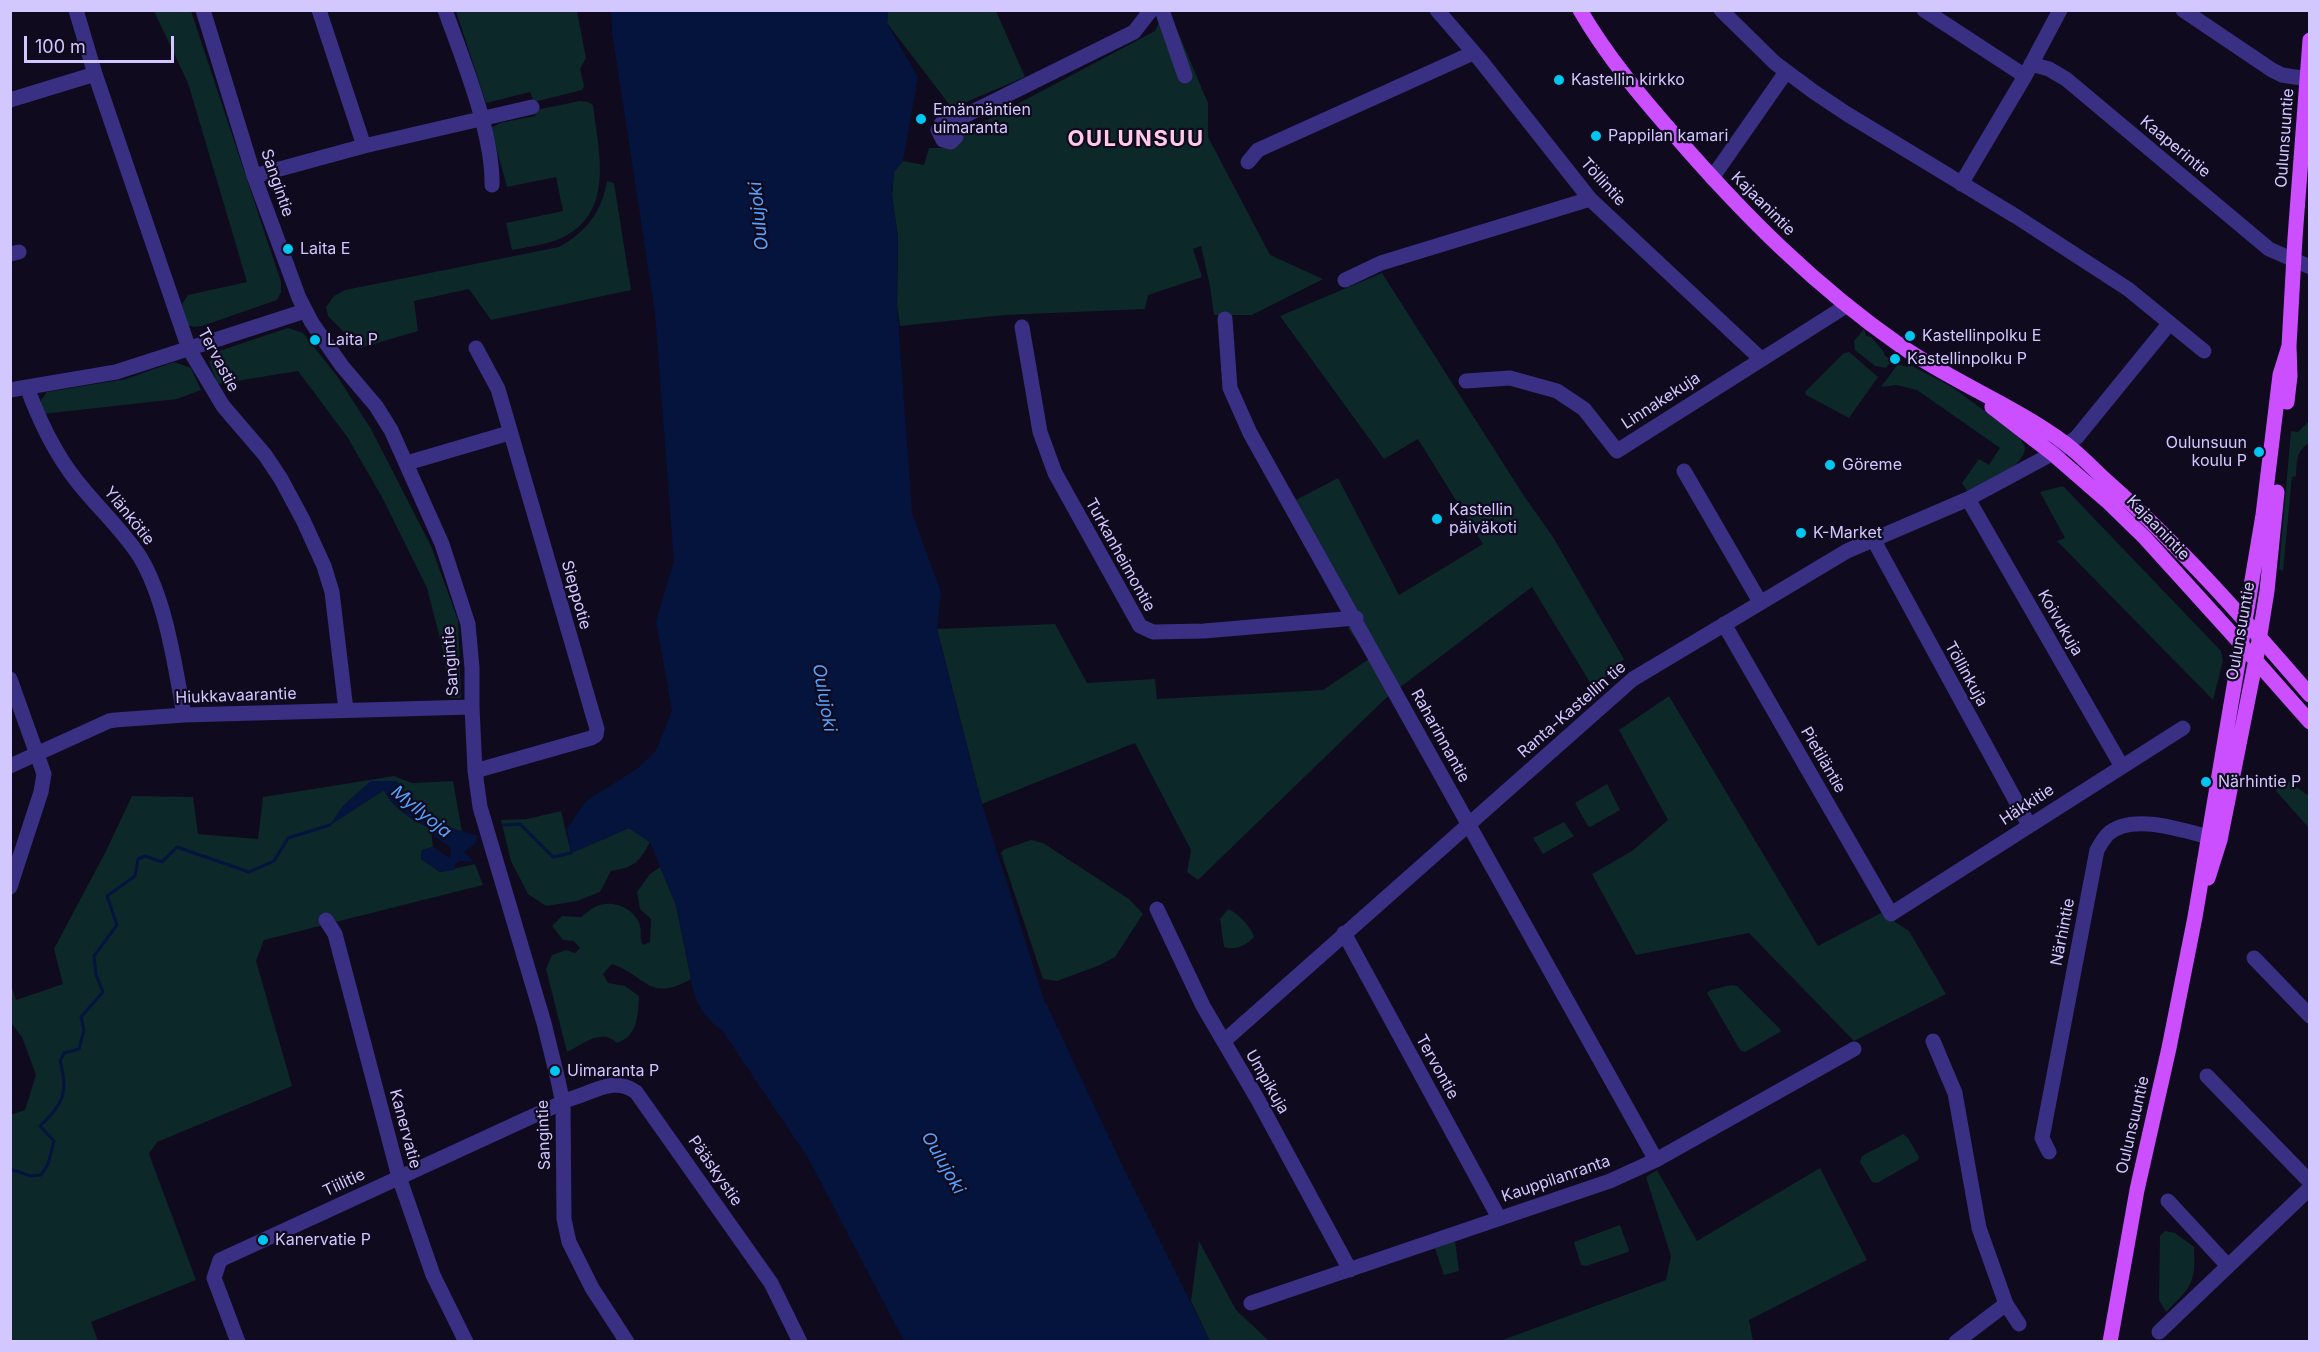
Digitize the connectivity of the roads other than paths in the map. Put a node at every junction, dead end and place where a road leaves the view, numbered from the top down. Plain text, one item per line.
1 (76, 10) edge
2 (202, 10) edge
3 (319, 10) edge
4 (446, 10) edge
5 (1151, 10) edge
6 (1162, 10) edge
7 (1580, 10) edge
8 (1720, 10) edge
9 (1924, 10) edge
10 (2060, 10) edge
11 (2183, 10) edge
12 (1439, 11) edge
13 (2310, 40) edge
14 (1473, 53) junction
15 (2028, 70) junction
16 (1786, 72) junction
17 (95, 74) junction
18 (1185, 76) dead end
19 (2308, 79) edge
20 (10, 100) edge
21 (532, 106) dead end
22 (481, 119) junction
23 (956, 137) dead end
24 (364, 146) junction
25 (1248, 162) dead end
26 (254, 176) junction
27 (1712, 178) junction
28 (1961, 184) junction
29 (492, 185) dead end
30 (1590, 199) junction
31 (2294, 260) junction
32 (2310, 267) edge
33 (1345, 280) dead end
34 (1846, 306) junction
35 (305, 311) junction
36 (1225, 319) dead end
37 (2169, 324) junction
38 (1022, 327) dead end
39 (2289, 346) junction
40 (476, 348) dead end
41 (189, 349) junction
42 (2204, 351) dead end
43 (1761, 359) junction
44 (1466, 381) dead end
45 (27, 387) junction
46 (10, 390) edge
47 (509, 433) junction
48 (2059, 449) junction
49 (407, 463) junction
50 (1684, 471) dead end
51 (1968, 499) junction
52 (1873, 539) junction
53 (1760, 602) junction
54 (1356, 618) junction
55 (2245, 620) junction
56 (1724, 624) junction
57 (2259, 636) junction
58 (2241, 644) junction
59 (2256, 659) junction
60 (10, 679) edge
61 (2310, 695) edge
62 (472, 707) junction
63 (346, 710) junction
64 (184, 715) junction
65 (2310, 722) edge
66 (2183, 728) dead end
67 (39, 754) junction
68 (2121, 765) junction
69 (10, 766) edge
70 (476, 771) junction
71 (1468, 823) junction
72 (2029, 825) junction
73 (2213, 839) junction
74 (10, 887) edge
75 (1157, 909) dead end
76 (1891, 914) joint
77 (326, 920) dead end
78 (1344, 933) junction
79 (2254, 958) dead end
80 (2310, 1016) edge
81 (1224, 1041) junction
82 (1933, 1041) dead end
83 (1854, 1049) dead end
84 (2207, 1076) dead end
85 (563, 1104) junction
86 (2049, 1152) dead end
87 (1656, 1160) junction
88 (399, 1177) junction
89 (2310, 1182) edge
90 (2310, 1188) edge
91 (2168, 1201) dead end
92 (1499, 1218) junction
93 (2228, 1266) junction
94 (1350, 1270) junction
95 (1251, 1304) dead end
96 (2006, 1304) junction
97 (2019, 1324) dead end
98 (2160, 1333) edge
99 (238, 1341) edge
100 (466, 1341) edge
101 (627, 1341) edge
102 (800, 1341) edge
103 (1956, 1341) edge
104 (2110, 1341) edge

1 - 17 street, Tervastie
2 - 26 street, Sangintie
3 - 24 street
4 - 22 street
5 - 23 street
6 - 18 street
7 - 27 main road, Kajaanintie
8 - 16 street
9 - 15 street, Kaaperintie
10 - 15 street
11 - 19 street
12 - 14 street, Töllintie
13 - 19 main road, Oulunsuuntie
14 - 25 street
14 - 30 street, Töllintie
15 - 28 street
15 - 31 street, Kaaperintie
16 - 27 street
16 - 28 street
17 - 20 street
17 - 41 street, Tervastie
19 - 31 main road, Oulunsuuntie
21 - 22 street
22 - 24 street
22 - 29 street
24 - 26 street
26 - 35 street, Sangintie
27 - 34 main road, Kajaanintie
28 - 37 street
30 - 33 street
30 - 43 street, Töllintie
31 - 32 street, Kaaperintie
31 - 39 main road, Oulunsuuntie
34 - 43 street, Linnakekuja
34 - 48 main road, Kajaanintie
35 - 41 street
35 - 49 street, Sangintie
36 - 54 street, Raharinnantie
37 - 42 street
37 - 48 street, Ranta-Kastellin tie
38 - 54 street, Turkanheimontie
39 - 55 main road, Oulunsuuntie
39 - 57 main road, Oulunsuuntie
40 - 47 street, Sieppotie
41 - 45 street
41 - 63 street, Tervastie
43 - 44 street, Linnakekuja
45 - 46 street
45 - 64 street, Ylänkötie
47 - 49 street
47 - 70 street, Sieppotie
48 - 51 street, Ranta-Kastellin tie
48 - 55 main road, Kajaanintie
48 - 58 main road, Kajaanintie
49 - 62 street, Sangintie
50 - 53 street
51 - 52 street, Ranta-Kastellin tie
51 - 68 street, Koivukuja
52 - 53 street, Ranta-Kastellin tie
52 - 72 street, Töllinkuja
53 - 56 street, Ranta-Kastellin tie
54 - 71 street, Raharinnantie
55 - 57 main road, Kajaanintie
55 - 58 main road, Oulunsuuntie
56 - 71 street, Ranta-Kastellin tie
56 - 76 street, Pietiläntie
57 - 59 main road, Oulunsuuntie
57 - 61 main road, Kajaanintie
58 - 59 main road, Kajaanintie
58 - 73 main road, Oulunsuuntie
59 - 65 main road, Kajaanintie
59 - 73 main road, Oulunsuuntie
60 - 67 street
62 - 63 street, Hiukkavaarantie
62 - 70 street, Sangintie
63 - 64 street, Hiukkavaarantie
64 - 67 street, Hiukkavaarantie
66 - 68 street, Häkkitie
67 - 69 street, Hiukkavaarantie
67 - 74 street
68 - 72 street, Häkkitie
70 - 85 street, Sangintie
71 - 78 street, Ranta-Kastellin tie
71 - 87 street, Raharinnantie
72 - 76 street, Häkkitie
73 - 86 street, Närhintie
73 - 104 main road, Oulunsuuntie
75 - 81 street, Umpikuja
77 - 88 street, Kanervatie
78 - 81 street, Ranta-Kastellin tie
78 - 92 street, Tervontie
79 - 80 street
81 - 94 street, Umpikuja
82 - 96 street
83 - 87 street, Kauppilanranta
84 - 89 street
85 - 88 street, Tiilitie
85 - 101 street, Sangintie
85 - 102 street, Pääskystie
87 - 92 street, Kauppilanranta
88 - 99 street, Tiilitie
88 - 100 street, Kanervatie
90 - 93 street
91 - 93 street
92 - 94 street, Kauppilanranta
93 - 98 street
94 - 95 street, Kauppilanranta
96 - 97 street
96 - 103 street

